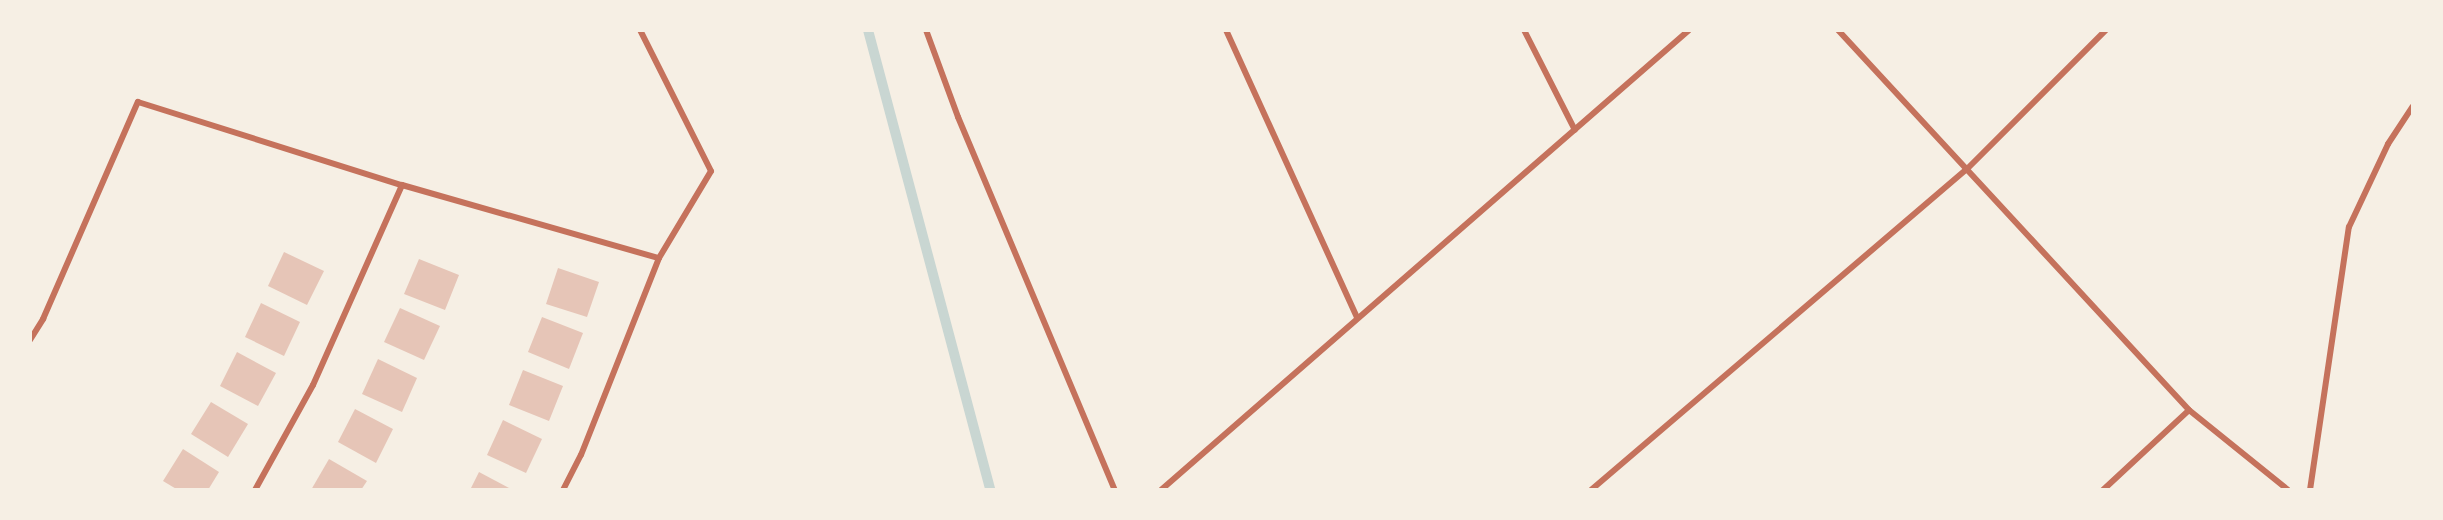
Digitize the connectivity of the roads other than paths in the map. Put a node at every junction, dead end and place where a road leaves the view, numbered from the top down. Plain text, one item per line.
1 (640, 30) edge
2 (926, 30) edge
3 (1226, 30) edge
4 (1524, 30) edge
5 (1689, 30) edge
6 (1838, 30) edge
7 (2106, 30) edge
8 (2413, 106) edge
9 (1575, 130) junction
10 (1966, 170) junction
11 (402, 185) junction
12 (659, 258) junction
13 (1357, 318) junction
14 (30, 340) edge
15 (2189, 410) junction
16 (255, 490) edge
17 (563, 490) edge
18 (1115, 490) edge
19 (1161, 490) edge
20 (1591, 490) edge
21 (2103, 490) edge
22 (2288, 490) edge
23 (2310, 490) edge

1 - 12 street
2 - 18 street
3 - 13 street
4 - 9 street
5 - 9 street
6 - 10 street
7 - 10 street
8 - 23 street
9 - 13 street
10 - 15 street
10 - 20 street
11 - 12 street
11 - 14 street
11 - 16 street
12 - 17 street
13 - 19 street
15 - 21 street
15 - 22 street

